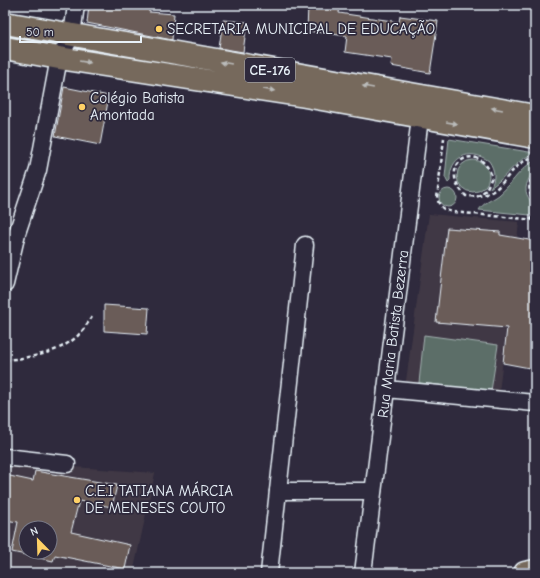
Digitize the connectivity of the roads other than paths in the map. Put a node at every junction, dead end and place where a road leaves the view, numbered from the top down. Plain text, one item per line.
1 (76, 5) edge
2 (5, 23) edge
3 (72, 35) junction
4 (5, 48) edge
5 (59, 58) junction
6 (418, 95) junction
7 (535, 116) edge
8 (420, 118) junction
9 (535, 137) edge
10 (305, 245) dead end
11 (5, 284) edge
12 (386, 389) junction
13 (535, 403) edge
14 (5, 456) edge
15 (67, 464) dead end
16 (373, 490) junction
17 (278, 491) junction
18 (535, 571) edge
19 (270, 573) edge
20 (363, 573) edge
21 (525, 573) edge

1 - 3 street
2 - 3 main road, CE-176
3 - 5 street
6 -> 3 main road, CE-176
4 - 5 main road, CE-176
5 -> 8 main road, CE-176
5 - 11 street
7 -> 6 main road, CE-176
6 - 8 street, Rua Maria Batista Bezerra
8 -> 9 main road, CE-176
8 - 12 street, Rua Maria Batista Bezerra
10 - 17 street
12 - 13 street
12 - 16 street, Rua Maria Batista Bezerra
14 - 15 street
16 - 17 street
16 - 20 street, Rua Maria Batista Bezerra
17 - 19 street
18 - 21 main road

